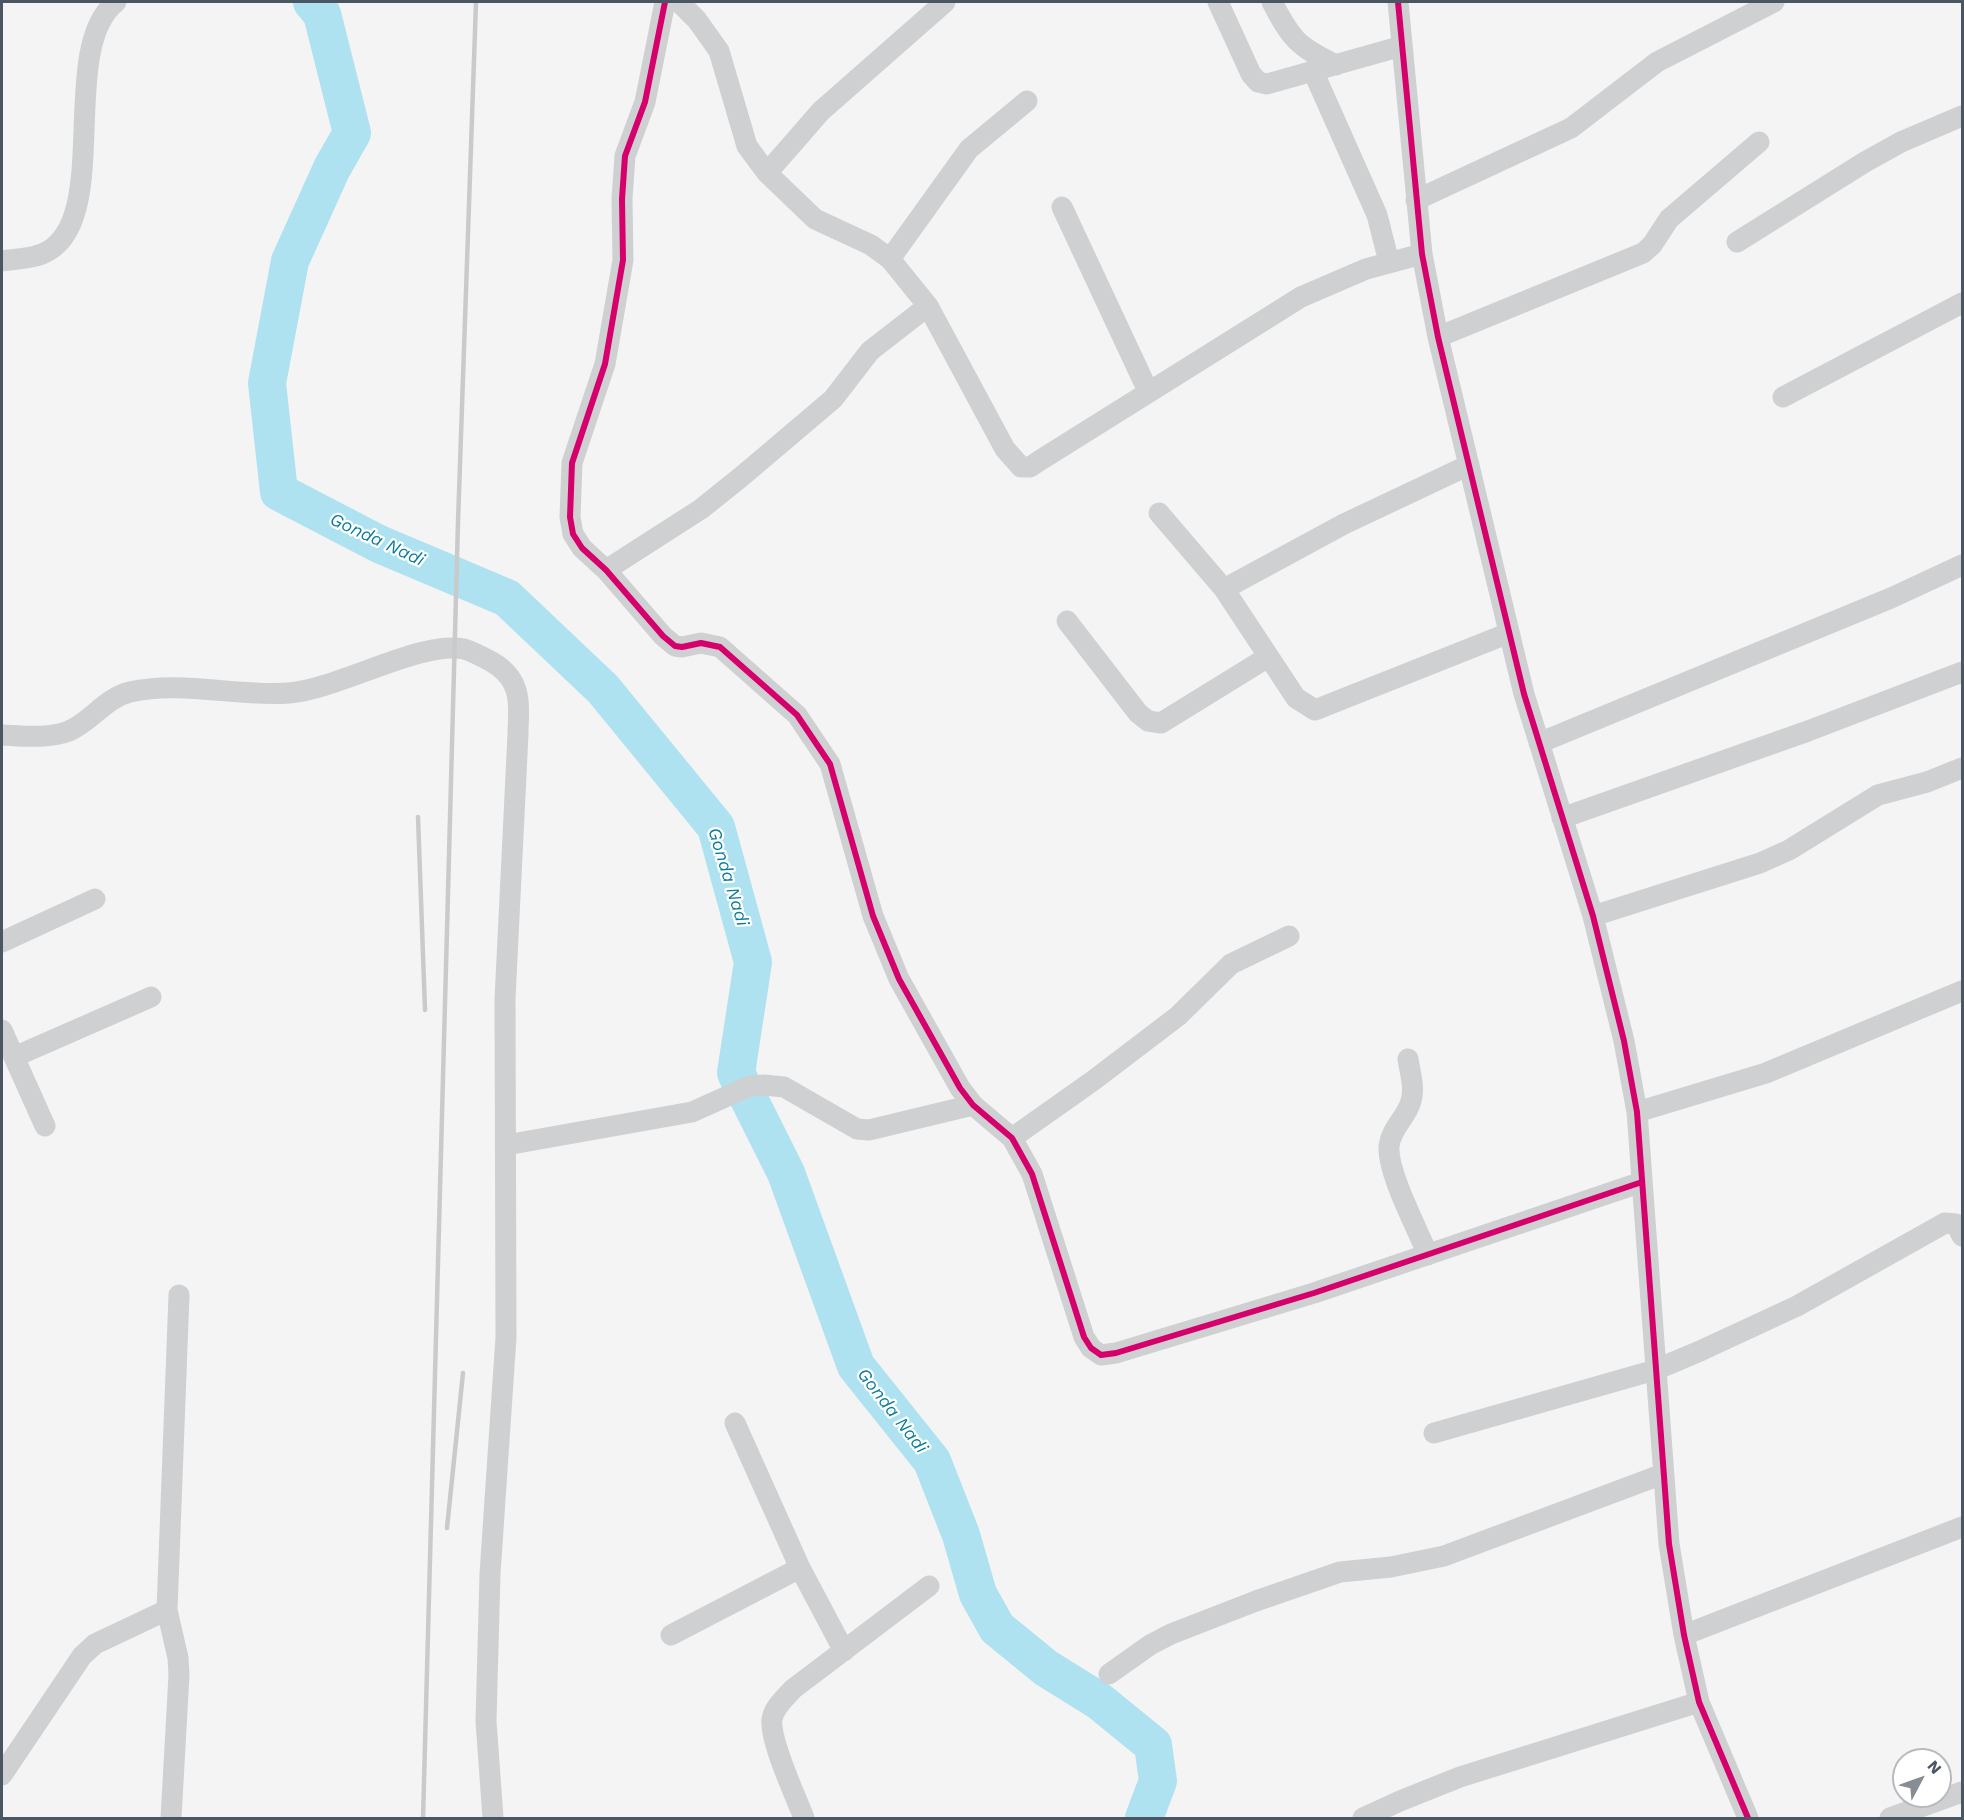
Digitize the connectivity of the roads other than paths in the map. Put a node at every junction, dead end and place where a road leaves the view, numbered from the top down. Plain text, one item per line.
1 (116, 2) edge
2 (665, 2) edge
3 (679, 2) edge
4 (945, 2) edge
5 (1218, 2) edge
6 (1272, 2) edge
7 (1398, 2) edge
8 (1774, 2) edge
9 (1402, 46) junction
10 (1336, 64) junction
11 (1313, 71) junction
12 (1027, 101) dead end
13 (1962, 116) edge
14 (1759, 142) dead end
15 (766, 173) junction
16 (1416, 200) junction
17 (1062, 207) dead end
18 (1737, 242) dead end
19 (1422, 254) junction
20 (890, 260) junction
21 (2, 261) edge
22 (1389, 262) junction
23 (1962, 303) edge
24 (928, 306) junction
25 (1438, 337) junction
26 (1148, 391) junction
27 (1783, 397) dead end
28 (1469, 465) junction
29 (1159, 513) dead end
30 (1962, 565) edge
31 (606, 570) junction
32 (1224, 589) junction
33 (1067, 621) dead end
34 (1509, 633) junction
35 (1268, 657) junction
36 (1962, 672) edge
37 (2, 735) edge
38 (1539, 743) junction
39 (1962, 768) edge
40 (1562, 818) junction
41 (95, 899) dead end
42 (1593, 916) junction
43 (1289, 936) dead end
44 (2, 942) edge
45 (1962, 992) edge
46 (151, 997) dead end
47 (2, 1030) edge
48 (14, 1057) junction
49 (1408, 1059) dead end
50 (973, 1105) junction
51 (1637, 1113) junction
52 (45, 1126) dead end
53 (1012, 1138) junction
54 (506, 1144) junction
55 (1642, 1182) junction
56 (1962, 1236) edge
57 (1428, 1255) junction
58 (179, 1295) dead end
59 (1655, 1370) junction
60 (735, 1423) dead end
61 (1434, 1433) dead end
62 (1663, 1474) junction
63 (1962, 1527) edge
64 (800, 1568) junction
65 (929, 1586) dead end
66 (167, 1610) junction
67 (671, 1635) dead end
68 (1684, 1635) junction
69 (844, 1651) junction
70 (1109, 1674) dead end
71 (1699, 1702) junction
72 (2, 1775) edge
73 (1962, 1792) edge
74 (171, 1818) edge
75 (493, 1818) edge
76 (804, 1818) edge
77 (1363, 1818) edge
78 (1748, 1818) edge
79 (1890, 1818) edge

1 - 21 street
2 - 31 street
3 - 15 street
4 - 15 street
5 - 11 street
6 - 10 street
7 - 9 street
8 - 16 street
9 - 10 street
9 - 16 street
10 - 11 street
11 - 22 street
12 - 20 street
13 - 18 street
14 - 25 street
15 - 20 street
16 - 19 street
17 - 26 street
19 - 22 street
19 - 25 street
20 - 24 street
22 - 26 street
23 - 27 street
24 - 26 street
24 - 31 street
25 - 28 street
28 - 32 street
28 - 34 street
29 - 32 street
30 - 38 street
31 - 50 street
32 - 35 street
33 - 35 street
34 - 35 street
34 - 38 street
36 - 40 street
37 - 54 street
38 - 40 street
39 - 42 street
40 - 42 street
41 - 44 street
42 - 51 street
43 - 53 street
45 - 51 street
46 - 48 street
47 - 48 street
48 - 52 street
49 - 57 street
50 - 53 street
50 - 54 street
51 - 55 street
53 - 57 street
54 - 75 street
55 - 57 street
55 - 59 street
56 - 59 street
58 - 66 street
59 - 61 street
59 - 62 street
60 - 64 street
62 - 68 street
62 - 70 street
63 - 68 street
64 - 67 street
64 - 69 street
65 - 69 street
66 - 72 street
66 - 74 street
68 - 71 street
69 - 76 street
71 - 77 street
71 - 78 street
73 - 79 street

